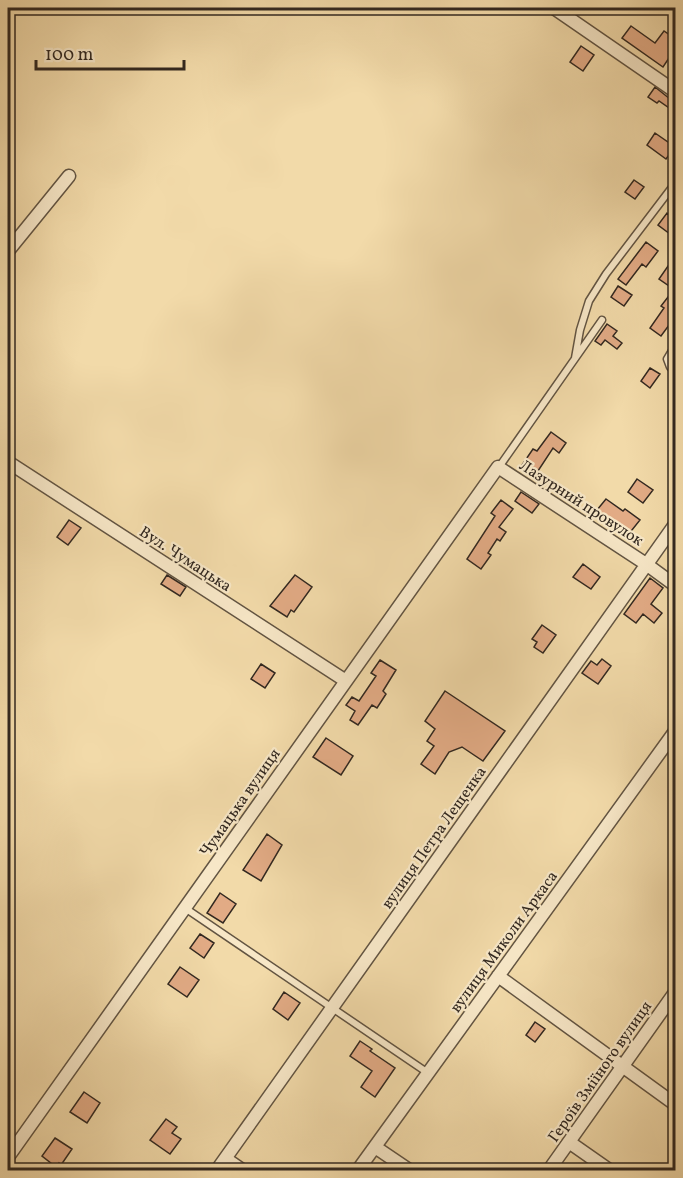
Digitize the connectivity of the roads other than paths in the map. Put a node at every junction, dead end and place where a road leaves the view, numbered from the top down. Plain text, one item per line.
1 (554, 8) edge
2 (675, 92) edge
3 (69, 176) dead end
4 (675, 182) edge
5 (8, 251) edge
6 (602, 320) dead end
7 (675, 344) edge
8 (575, 358) junction
9 (675, 373) edge
10 (8, 462) edge
11 (498, 467) junction
12 (675, 523) edge
13 (646, 564) junction
14 (675, 586) edge
15 (346, 681) junction
16 (675, 730) edge
17 (184, 908) junction
18 (498, 976) junction
19 (675, 991) edge
20 (332, 1009) junction
21 (622, 1066) junction
22 (428, 1073) junction
23 (675, 1105) edge
24 (568, 1142) junction
25 (375, 1147) junction
26 (8, 1157) edge
27 (226, 1159) junction
28 (217, 1170) edge
29 (242, 1170) edge
30 (358, 1170) edge
31 (410, 1170) edge
32 (549, 1170) edge
33 (609, 1170) edge

1 - 2 street
3 - 5 street
4 - 8 lane
6 - 8 lane
7 - 9 lane
8 - 11 lane
10 - 15 street, Вул. Чумацька
11 - 13 street, Лазурний провулок
11 - 15 street, Чумацька вулиця
12 - 13 street, вулиця Петра Лещенка
13 - 14 street, Лазурний провулок
13 - 20 street, вулиця Петра Лещенка
15 - 17 street, Чумацька вулиця
16 - 18 street, вулиця Миколи Аркаса
17 - 20 lane
17 - 26 street, Чумацька вулиця
18 - 21 street
18 - 22 street, вулиця Миколи Аркаса
19 - 21 street, Героїв Зміїного вулиця
20 - 22 lane
20 - 27 street, вулиця Петра Лещенка
21 - 23 street
21 - 24 street, Героїв Зміїного вулиця
22 - 25 street, вулиця Миколи Аркаса
24 - 32 street, Героїв Зміїного вулиця
24 - 33 street
25 - 30 street, вулиця Миколи Аркаса
25 - 31 street
27 - 28 street, вулиця Петра Лещенка
27 - 29 street

